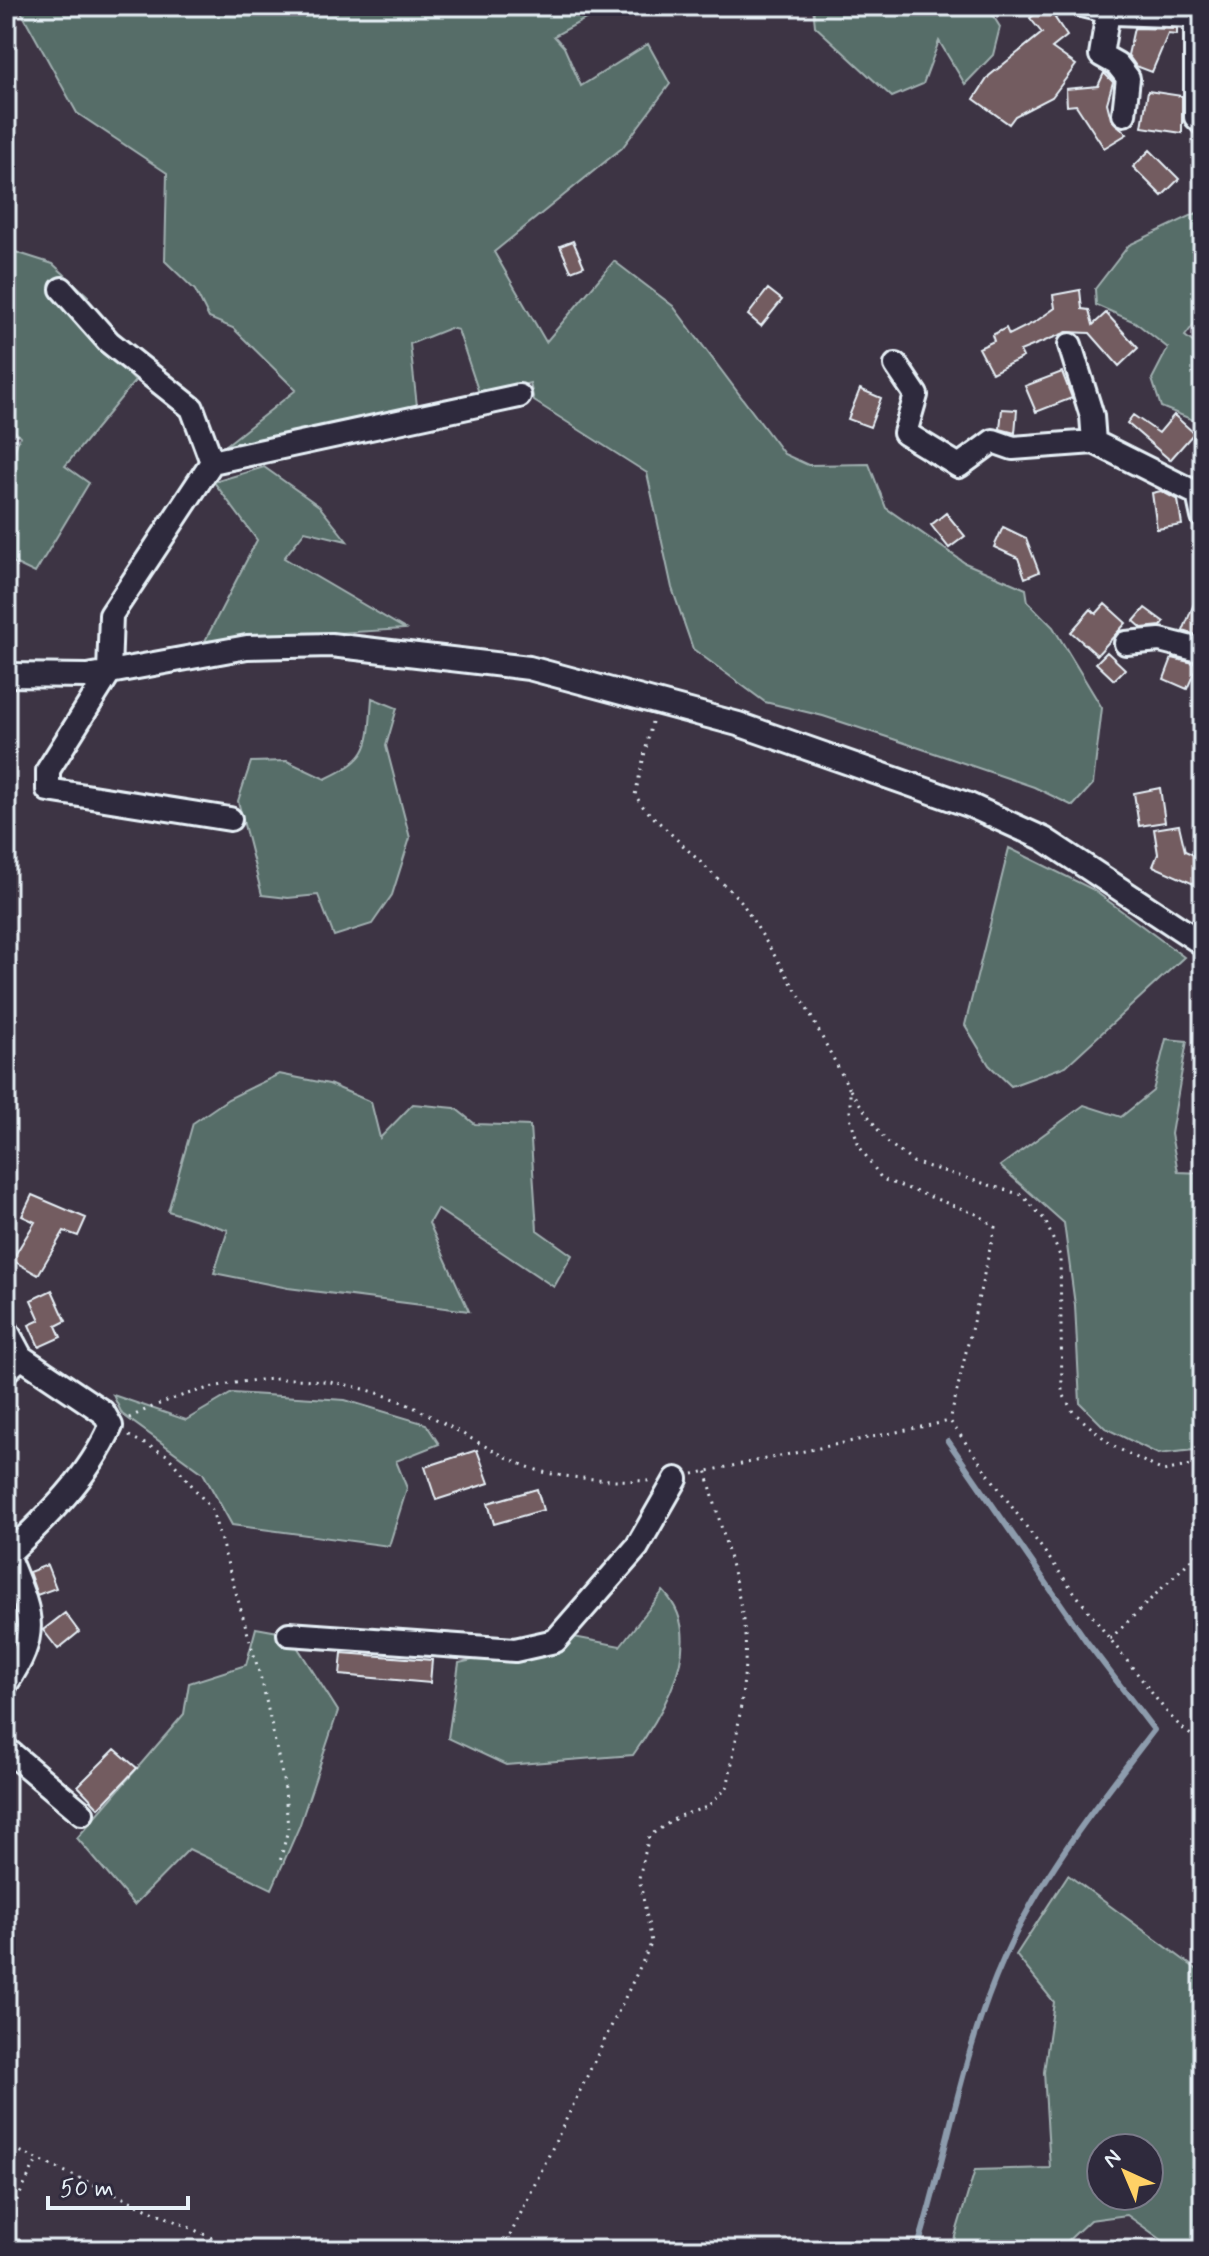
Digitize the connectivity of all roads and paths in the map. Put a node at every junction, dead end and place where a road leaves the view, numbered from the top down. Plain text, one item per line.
1 (1085, 6) edge
2 (1196, 11) edge
3 (1108, 12) junction
4 (1124, 114) dead end
5 (1203, 124) edge
6 (62, 289) dead end
7 (1070, 345) dead end
8 (896, 365) dead end
9 (519, 396) dead end
10 (1094, 442) junction
11 (212, 462) junction
12 (1200, 490) edge
13 (1203, 517) edge
14 (1126, 643) dead end
15 (1203, 651) edge
16 (109, 673) junction
17 (6, 675) edge
18 (656, 703) junction
19 (230, 819) dead end
20 (1203, 944) edge
21 (850, 1090) junction
22 (6, 1329) edge
23 (14, 1364) edge
24 (950, 1421) junction
25 (111, 1426) junction
26 (1203, 1463) edge
27 (706, 1469) junction
28 (676, 1479) junction
29 (1203, 1548) edge
30 (6, 1554) edge
31 (289, 1634) dead end
32 (1110, 1639) junction
33 (6, 1684) edge
34 (1203, 1742) edge
35 (6, 1749) edge
36 (82, 1813) dead end
37 (280, 1862) dead end
38 (1203, 2085) edge
39 (1203, 2091) edge
40 (6, 2145) edge
41 (37, 2160) junction
42 (6, 2222) edge
43 (239, 2250) edge
44 (503, 2250) edge

1 - 3 street
2 - 3 street
2 - 5 street
3 - 4 street
6 - 11 street
7 - 10 street
8 - 10 street
9 - 11 street
10 - 12 street
11 - 16 street
12 - 13 street
14 - 15 street
16 - 17 street
16 - 18 street
16 - 19 street
18 - 20 street
18 - 21 path
21 - 24 path
21 - 26 path
22 - 23 street
23 - 25 street
24 - 27 path
24 - 32 path
25 - 28 path
25 - 30 street
25 - 37 path
27 - 28 path
27 - 44 path
28 - 31 street
29 - 32 path
30 - 33 street
32 - 34 path
35 - 36 street
38 - 39 path
40 - 41 path
41 - 42 path
41 - 43 path

